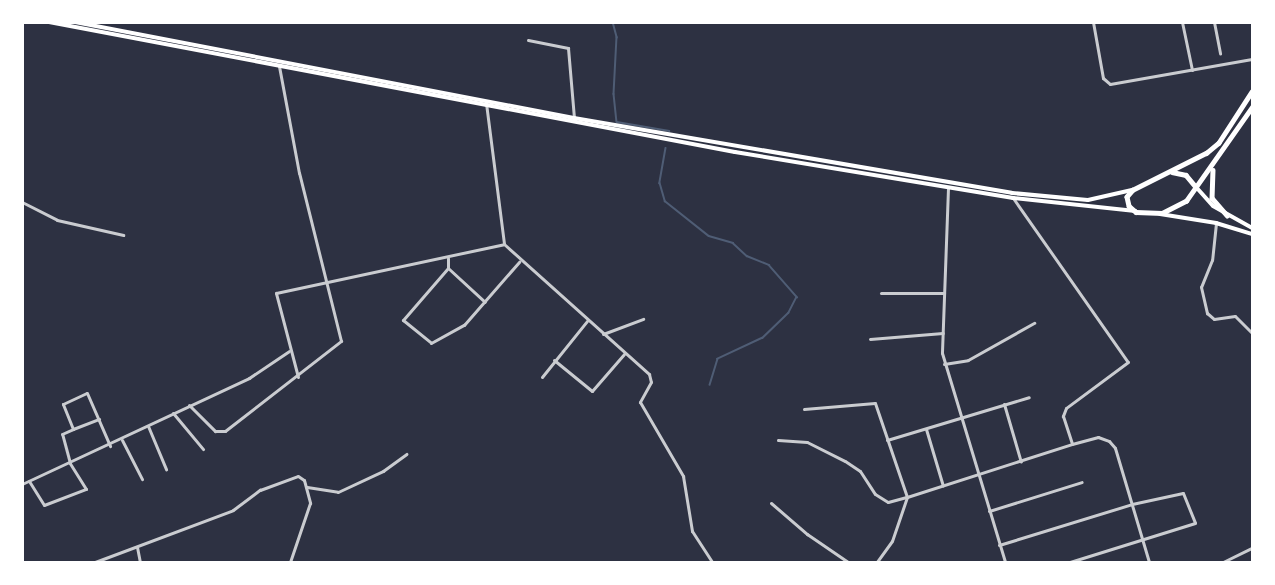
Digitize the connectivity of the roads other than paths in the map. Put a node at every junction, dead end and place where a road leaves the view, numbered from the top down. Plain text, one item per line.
1 (49, 22) edge
2 (75, 22) edge
3 (1093, 22) edge
4 (1182, 22) edge
5 (1214, 22) edge
6 (528, 40) dead end
7 (1220, 53) dead end
8 (1252, 59) edge
9 (279, 66) junction
10 (1192, 70) junction
11 (1252, 92) edge
12 (486, 103) junction
13 (1252, 107) edge
14 (574, 117) junction
15 (1214, 167) junction
16 (1170, 173) junction
17 (1196, 187) junction
18 (948, 188) junction
19 (1133, 190) junction
20 (1013, 198) junction
21 (22, 202) edge
22 (1136, 212) junction
23 (1153, 213) junction
24 (1227, 214) junction
25 (1216, 223) junction
26 (1252, 228) edge
27 (1252, 234) edge
28 (123, 235) dead end
29 (504, 244) junction
30 (448, 258) junction
31 (519, 262) junction
32 (448, 268) junction
33 (327, 282) junction
34 (944, 292) junction
35 (881, 293) dead end
36 (485, 302) junction
37 (643, 319) dead end
38 (587, 321) junction
39 (1034, 323) dead end
40 (943, 333) junction
41 (1252, 333) edge
42 (603, 334) junction
43 (870, 339) dead end
44 (290, 351) junction
45 (624, 354) junction
46 (554, 360) junction
47 (944, 364) junction
48 (298, 377) junction
49 (542, 377) dead end
50 (1029, 397) dead end
51 (1004, 404) junction
52 (189, 405) junction
53 (804, 409) dead end
54 (173, 413) junction
55 (958, 418) junction
56 (99, 419) junction
57 (148, 426) junction
58 (73, 429) junction
59 (926, 429) junction
60 (122, 440) junction
61 (778, 440) dead end
62 (887, 440) junction
63 (1072, 444) junction
64 (110, 446) junction
65 (203, 448) dead end
66 (405, 454) dead end
67 (1021, 462) junction
68 (70, 463) junction
69 (166, 469) dead end
70 (977, 476) junction
71 (142, 479) dead end
72 (28, 481) junction
73 (1082, 482) dead end
74 (22, 484) edge
75 (943, 486) junction
76 (307, 487) junction
77 (907, 497) junction
78 (771, 503) dead end
79 (1132, 504) junction
80 (989, 511) junction
81 (1142, 539) junction
82 (999, 545) junction
83 (137, 547) junction
84 (1252, 548) edge
85 (95, 562) edge
86 (140, 562) edge
87 (290, 562) edge
88 (712, 562) edge
89 (848, 562) edge
90 (877, 562) edge
91 (1005, 562) edge
92 (1070, 562) edge
93 (1149, 562) edge
94 (1223, 562) edge

1 - 9 main road
2 - 12 main road
3 - 10 street
4 - 10 street
5 - 7 street
6 - 14 street
8 - 10 street
9 - 12 main road
9 - 33 street
11 - 16 highway
12 - 14 main road
12 - 18 main road
12 - 29 street
13 - 15 highway
14 - 19 main road
15 - 17 highway
15 - 24 highway
16 - 17 highway
16 - 19 highway
17 - 23 highway
17 - 24 main road
18 - 20 main road
18 - 34 street
19 - 22 highway
20 - 22 main road
20 - 63 street
21 - 28 street
22 - 23 highway
23 - 25 main road
24 - 26 main road
25 - 27 main road
25 - 41 street
29 - 30 street
29 - 31 street
30 - 32 street
30 - 33 street
31 - 36 street
31 - 38 street
32 - 36 street
32 - 36 street
33 - 44 street
33 - 48 street
34 - 35 street
34 - 40 street
37 - 42 street
38 - 42 street
38 - 46 street
39 - 47 street
40 - 43 street
40 - 47 street
42 - 45 street
44 - 48 street
44 - 52 street
45 - 46 street
45 - 88 street
46 - 49 street
47 - 55 street
48 - 52 street
50 - 51 street
51 - 55 street
51 - 67 street
52 - 54 street
53 - 62 street
54 - 57 street
54 - 65 street
55 - 59 street
55 - 70 street
56 - 58 street
56 - 58 street
56 - 64 street
57 - 60 street
57 - 69 street
58 - 68 street
59 - 62 street
59 - 75 street
60 - 64 street
60 - 71 street
61 - 77 street
62 - 77 street
63 - 67 street
63 - 79 street
64 - 68 street
66 - 76 street
67 - 70 street
68 - 72 street
68 - 72 street
70 - 75 street
70 - 80 street
72 - 74 street
73 - 80 street
75 - 77 street
76 - 83 street
76 - 87 street
77 - 90 street
78 - 89 street
79 - 81 street
79 - 81 street
79 - 82 street
80 - 82 street
81 - 92 street
81 - 93 street
82 - 91 street
83 - 85 street
83 - 86 street
84 - 94 street

